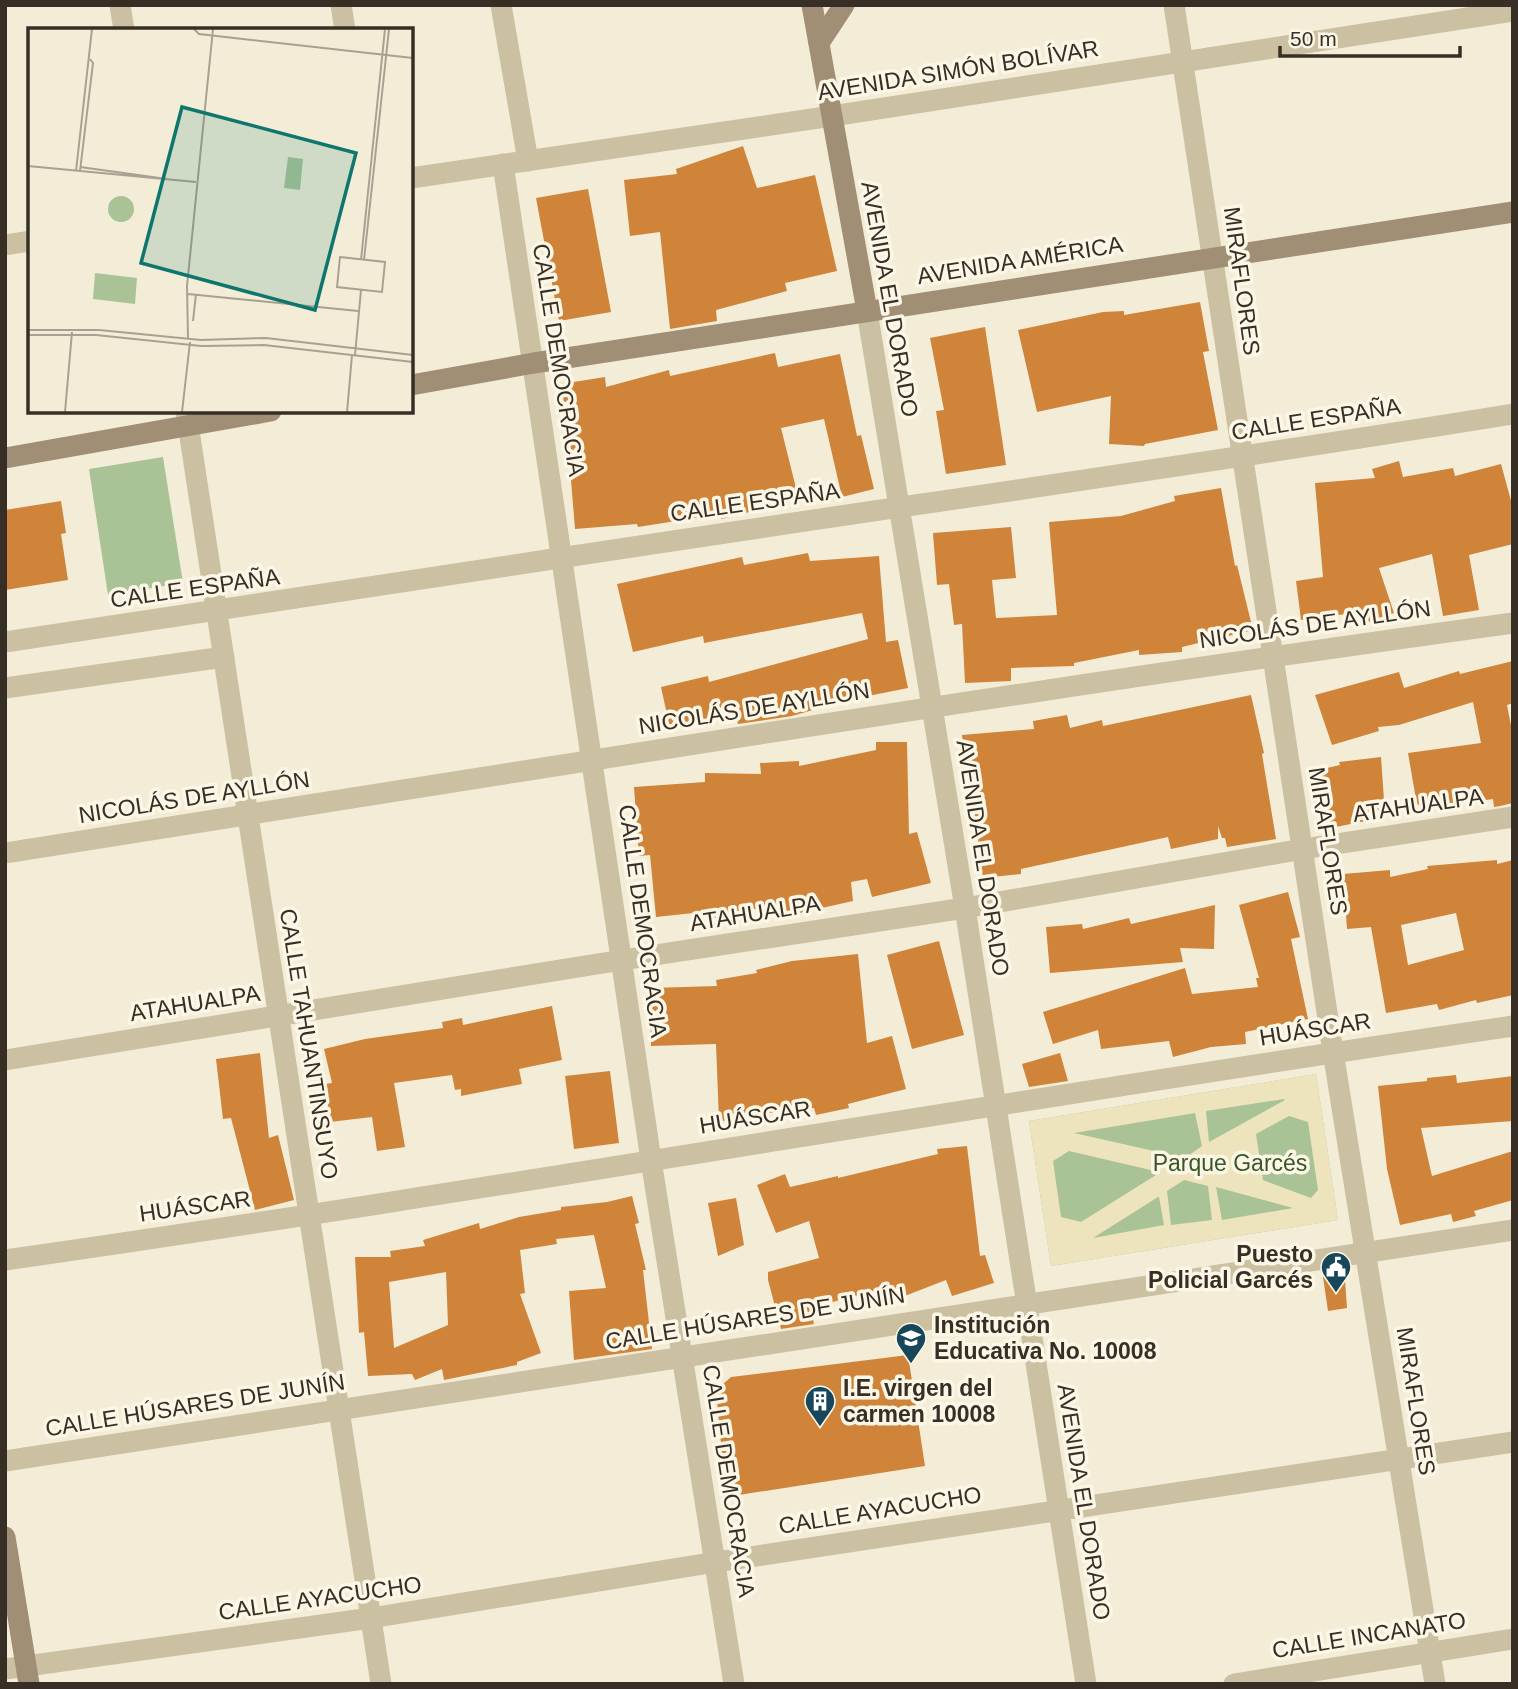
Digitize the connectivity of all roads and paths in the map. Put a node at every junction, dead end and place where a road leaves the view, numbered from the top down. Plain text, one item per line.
1 (120, 5) edge
2 (341, 5) edge
3 (501, 5) edge
4 (812, 5) edge
5 (844, 5) edge
6 (1174, 5) edge
7 (1513, 11) edge
8 (124, 28) edge
9 (345, 28) edge
10 (819, 43) junction
11 (1183, 62) junction
12 (832, 116) junction
13 (527, 161) junction
14 (503, 164) junction
15 (413, 178) edge
16 (1513, 212) edge
17 (28, 241) edge
18 (5, 245) edge
19 (1212, 257) junction
20 (867, 311) junction
21 (534, 363) junction
22 (413, 385) edge
23 (250, 413) edge
24 (1513, 414) edge
25 (187, 419) edge
26 (1243, 457) junction
27 (5, 458) edge
28 (899, 508) junction
29 (563, 557) junction
30 (218, 612) junction
31 (1513, 623) edge
32 (5, 642) edge
33 (1273, 656) junction
34 (224, 657) junction
35 (5, 688) edge
36 (931, 708) junction
37 (592, 759) junction
38 (248, 815) junction
39 (1513, 817) edge
40 (1303, 849) junction
41 (5, 853) edge
42 (965, 908) junction
43 (622, 960) junction
44 (278, 1016) junction
45 (1513, 1026) edge
46 (1333, 1052) junction
47 (5, 1060) edge
48 (996, 1105) junction
49 (651, 1160) junction
50 (309, 1217) junction
51 (1513, 1230) edge
52 (1365, 1251) junction
53 (5, 1260) edge
54 (1027, 1304) junction
55 (683, 1356) junction
56 (339, 1410) junction
57 (1513, 1442) edge
58 (1400, 1460) junction
59 (5, 1461) edge
60 (1059, 1509) junction
61 (5, 1537) edge
62 (716, 1562) junction
63 (371, 1618) junction
64 (1513, 1639) edge
65 (1430, 1651) junction
66 (20, 1673) edge
67 (381, 1684) edge
68 (734, 1684) edge
69 (1086, 1684) edge
70 (1234, 1684) edge
71 (1435, 1684) edge

1 - 8 street
2 - 9 street
3 - 13 street
4 - 10 street, AVENIDA EL DORADO
5 - 10 street
6 - 11 street, MIRAFLORES
7 - 11 street, AVENIDA SIMÓN BOLÍVAR
10 - 12 street, AVENIDA EL DORADO
11 - 12 street, AVENIDA SIMÓN BOLÍVAR
11 - 19 street, MIRAFLORES
12 - 13 street, AVENIDA SIMÓN BOLÍVAR
12 - 20 street, AVENIDA EL DORADO
13 - 14 street, AVENIDA SIMÓN BOLÍVAR
14 - 15 street, AVENIDA SIMÓN BOLÍVAR
14 - 21 street, CALLE DEMOCRACIA
16 - 19 street, AVENIDA AMÉRICA
17 - 18 street
19 - 20 street, AVENIDA AMÉRICA
19 - 26 street, MIRAFLORES
20 - 21 street, AVENIDA AMÉRICA
20 - 28 street, AVENIDA EL DORADO
21 - 22 street, AVENIDA AMÉRICA
21 - 29 street, CALLE DEMOCRACIA
23 - 25 street
24 - 26 street, CALLE ESPAÑA
25 - 27 street
25 - 30 street, CALLE TAHUANTINSUYO
26 - 28 street, CALLE ESPAÑA
26 - 33 street, MIRAFLORES
28 - 29 street, CALLE ESPAÑA
28 - 36 street, AVENIDA EL DORADO
29 - 30 street, CALLE ESPAÑA
29 - 37 street, CALLE DEMOCRACIA
30 - 32 street, CALLE ESPAÑA
30 - 34 street, CALLE TAHUANTINSUYO
31 - 33 street, NICOLÁS DE AYLLÓN
33 - 36 street, NICOLÁS DE AYLLÓN
33 - 40 street, MIRAFLORES
34 - 35 street
34 - 38 street, CALLE TAHUANTINSUYO
36 - 37 street, NICOLÁS DE AYLLÓN
36 - 42 street, AVENIDA EL DORADO
37 - 38 street, NICOLÁS DE AYLLÓN
37 - 43 street, CALLE DEMOCRACIA
38 - 41 street, NICOLÁS DE AYLLÓN
38 - 44 street, CALLE TAHUANTINSUYO
39 - 40 street, ATAHUALPA
40 - 42 street, ATAHUALPA
40 - 46 street, MIRAFLORES
42 - 43 street, ATAHUALPA
42 - 48 street, AVENIDA EL DORADO
43 - 44 street, ATAHUALPA
43 - 49 street, CALLE DEMOCRACIA
44 - 47 street, ATAHUALPA
44 - 50 street, CALLE TAHUANTINSUYO
45 - 46 street, HUÁSCAR
46 - 48 street, HUÁSCAR
46 - 52 street, MIRAFLORES
48 - 49 street, HUÁSCAR
48 - 54 street, AVENIDA EL DORADO
49 - 50 street, HUÁSCAR
49 - 55 street, CALLE DEMOCRACIA
50 - 53 street, HUÁSCAR
50 - 56 street, CALLE TAHUANTINSUYO
51 - 52 street, CALLE HÚSARES DE JUNÍN
52 - 54 street, CALLE HÚSARES DE JUNÍN
52 - 58 street, MIRAFLORES
54 - 55 street, CALLE HÚSARES DE JUNÍN
54 - 60 street, AVENIDA EL DORADO
55 - 56 street, CALLE HÚSARES DE JUNÍN
55 - 62 street, CALLE DEMOCRACIA
56 - 59 street, CALLE HÚSARES DE JUNÍN
56 - 63 street, CALLE TAHUANTINSUYO
57 - 58 street, CALLE AYACUCHO
58 - 60 street, CALLE AYACUCHO
58 - 65 street, MIRAFLORES
60 - 62 street, CALLE AYACUCHO
60 - 69 street, AVENIDA EL DORADO
61 - 66 street
62 - 63 street, CALLE AYACUCHO
62 - 68 street, CALLE DEMOCRACIA
63 - 66 street, CALLE AYACUCHO
63 - 67 street, CALLE TAHUANTINSUYO
64 - 65 street, CALLE INCANATO
65 - 70 street, CALLE INCANATO
65 - 71 street, MIRAFLORES

